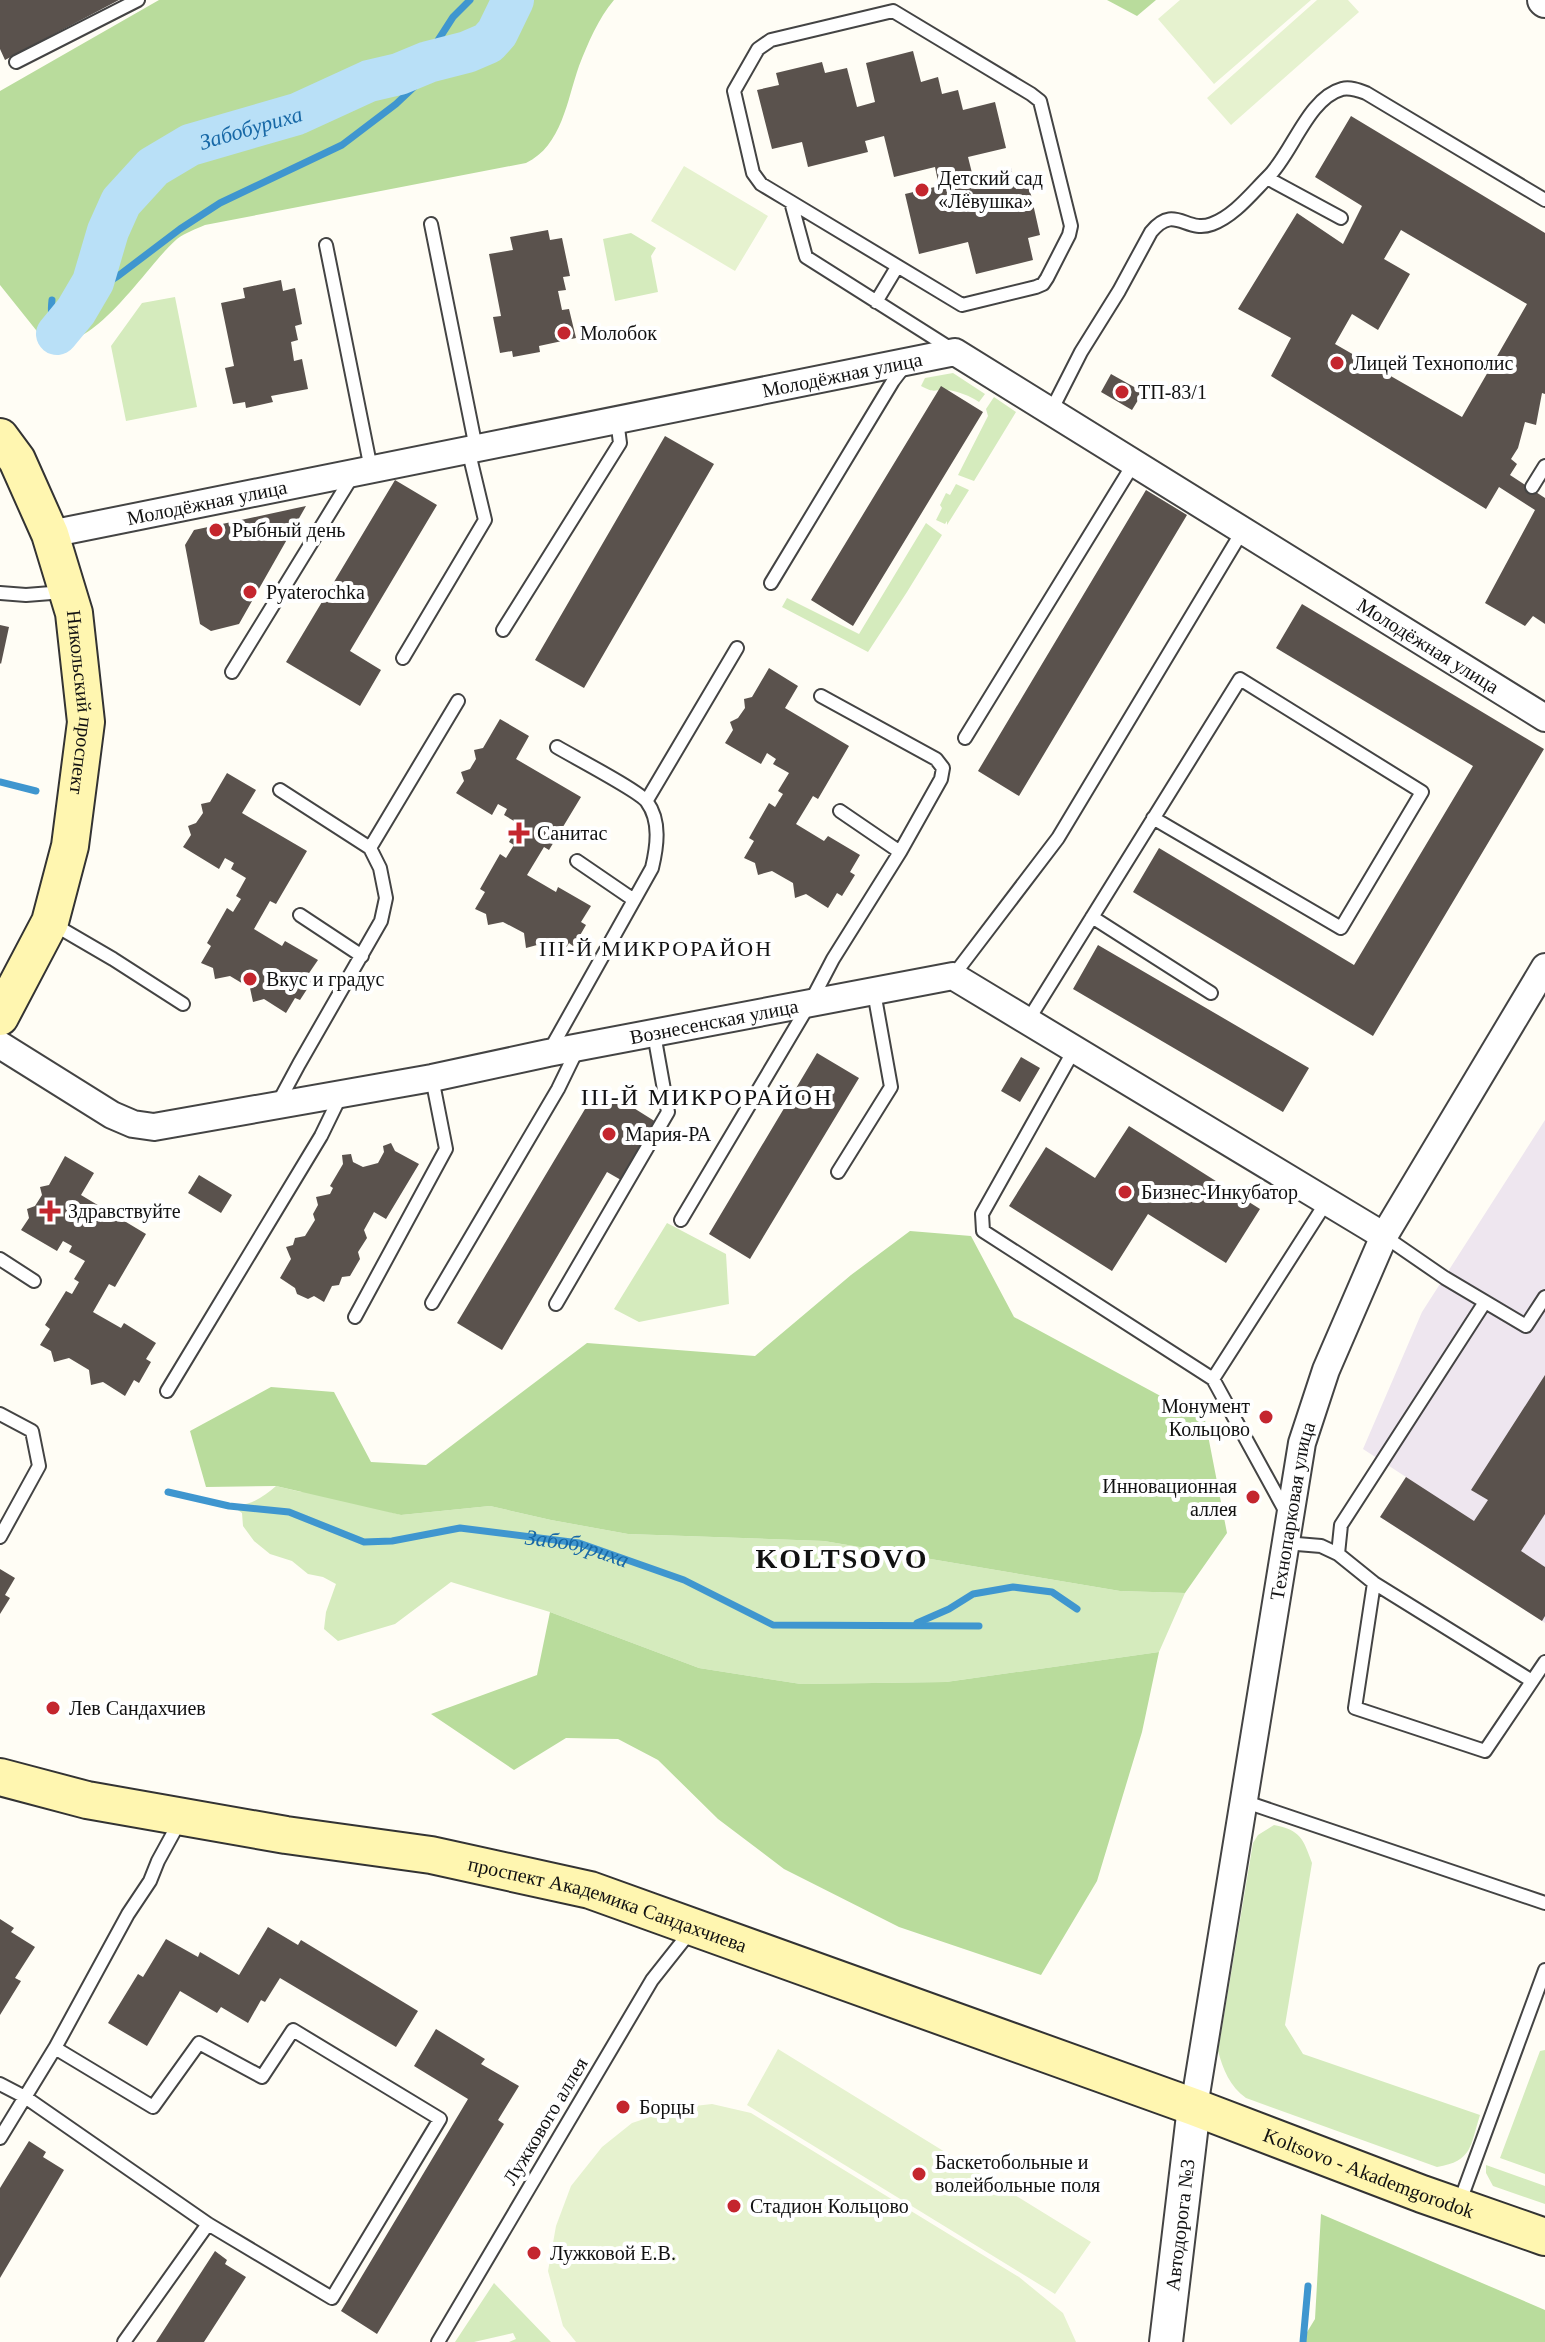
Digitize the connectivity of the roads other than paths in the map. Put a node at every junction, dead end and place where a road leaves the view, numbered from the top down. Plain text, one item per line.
1 (138, 0) edge
2 (16, 62) dead end
3 (1267, 178) junction
4 (1545, 200) edge
5 (791, 202) junction
6 (1341, 218) dead end
7 (431, 224) dead end
8 (326, 245) dead end
9 (897, 267) junction
10 (876, 302) junction
11 (955, 352) junction
12 (908, 361) junction
13 (1051, 411) junction
14 (617, 420) junction
15 (0, 437) edge
16 (472, 449) junction
17 (1134, 463) junction
18 (1545, 466) edge
19 (362, 471) junction
20 (1532, 487) dead end
21 (1243, 530) junction
22 (50, 534) junction
23 (771, 583) dead end
24 (67, 592) junction
25 (0, 593) edge
26 (503, 630) dead end
27 (737, 648) dead end
28 (403, 658) dead end
29 (232, 672) dead end
30 (821, 696) dead end
31 (458, 701) dead end
32 (1545, 718) edge
33 (965, 738) dead end
34 (557, 747) dead end
35 (280, 790) dead end
36 (647, 800) junction
37 (840, 811) dead end
38 (1153, 818) junction
39 (370, 848) junction
40 (900, 852) junction
41 (577, 861) dead end
42 (634, 900) junction
43 (300, 915) dead end
44 (1092, 917) junction
45 (50, 922) junction
46 (362, 956) junction
47 (1545, 967) edge
48 (953, 976) junction
49 (874, 992) junction
50 (1211, 993) dead end
51 (810, 1003) junction
52 (183, 1004) dead end
53 (0, 1017) edge
54 (1027, 1022) junction
55 (654, 1034) junction
56 (0, 1045) edge
57 (578, 1048) junction
58 (1074, 1050) junction
59 (548, 1053) junction
60 (432, 1078) junction
61 (341, 1094) junction
62 (277, 1106) junction
63 (838, 1172) dead end
64 (1327, 1201) junction
65 (681, 1220) dead end
66 (1384, 1236) junction
67 (0, 1259) edge
68 (34, 1281) dead end
69 (1545, 1297) edge
70 (1485, 1302) junction
71 (432, 1303) dead end
72 (556, 1304) dead end
73 (355, 1317) dead end
74 (1213, 1379) junction
75 (167, 1391) dead end
76 (0, 1414) edge
77 (1289, 1517) junction
78 (0, 1537) edge
79 (1285, 1543) junction
80 (1338, 1554) junction
81 (1374, 1583) junction
82 (1545, 1662) edge
83 (1532, 1681) junction
84 (0, 1777) edge
85 (1243, 1801) junction
86 (182, 1816) junction
87 (1545, 1903) edge
88 (695, 1926) junction
89 (1545, 1970) edge
90 (55, 2048) junction
91 (0, 2084) edge
92 (25, 2097) junction
93 (1194, 2107) junction
94 (0, 2138) edge
95 (1458, 2207) junction
96 (208, 2224) junction
97 (1545, 2237) edge
98 (124, 2342) edge
99 (438, 2342) edge
100 (1166, 2342) edge

1 - 2 lane
3 - 4 lane
3 - 6 lane
3 - 13 lane
5 - 9 lane
5 - 9 lane
5 - 10 lane
7 - 16 lane
8 - 19 lane
9 - 10 lane
10 - 11 lane
11 - 12 street, Молодёжная улица
11 - 13 street, Молодёжная улица
12 - 14 street, Молодёжная улица
12 - 23 lane
13 - 17 street, Молодёжная улица
14 - 16 street, Молодёжная улица
14 - 26 lane
15 - 22 main road, Никольский проспект
16 - 19 street, Молодёжная улица
16 - 28 lane
17 - 21 street, Молодёжная улица
17 - 33 lane
18 - 20 lane
19 - 22 street, Молодёжная улица
19 - 29 lane
21 - 32 street, Молодёжная улица
21 - 48 lane
22 - 24 main road, Никольский проспект
24 - 25 lane
24 - 45 main road, Никольский проспект
27 - 36 lane
30 - 40 lane
31 - 39 lane
34 - 36 lane
35 - 39 lane
36 - 42 lane
37 - 40 lane
38 - 38 lane
38 - 44 lane
39 - 46 lane
40 - 51 lane
41 - 42 lane
42 - 59 lane
43 - 46 lane
44 - 50 lane
44 - 54 lane
45 - 52 lane
45 - 53 main road, Никольский проспект
46 - 62 lane
47 - 66 street, Технопарковая улица
48 - 49 street, Вознесенская улица
48 - 54 street
49 - 51 street, Вознесенская улица
49 - 63 lane
51 - 55 street, Вознесенская улица
51 - 65 lane
54 - 58 street
55 - 57 street, Вознесенская улица
55 - 72 lane
56 - 62 street, Вознесенская улица
57 - 59 street, Вознесенская улица
57 - 71 lane
58 - 64 street
58 - 74 lane
59 - 60 street, Вознесенская улица
60 - 61 street, Вознесенская улица
60 - 73 lane
61 - 62 street, Вознесенская улица
61 - 75 lane
64 - 66 street
64 - 74 lane
66 - 70 lane
66 - 77 street, Технопарковая улица
67 - 68 lane
69 - 70 lane
70 - 80 lane
74 - 77 lane
76 - 78 lane
77 - 79 street, Технопарковая улица
79 - 80 lane
79 - 85 street, Технопарковая улица
80 - 81 lane
81 - 83 lane
81 - 83 lane
82 - 83 lane
84 - 86 main road, проспект Академика Сандахчиева
85 - 87 lane
85 - 93 street, Технопарковая улица
86 - 88 main road, проспект Академика Сандахчиева
86 - 90 lane
88 - 93 main road, проспект Академика Сандахчиева
88 - 99 lane, Лужкового аллея
89 - 95 lane
90 - 92 lane
90 - 96 lane
91 - 92 lane
92 - 94 lane
92 - 96 lane
93 - 95 main road, Koltsovo - Akademgorodok
93 - 100 street, Автодорога №3
95 - 97 main road, Koltsovo - Akademgorodok
96 - 98 lane

